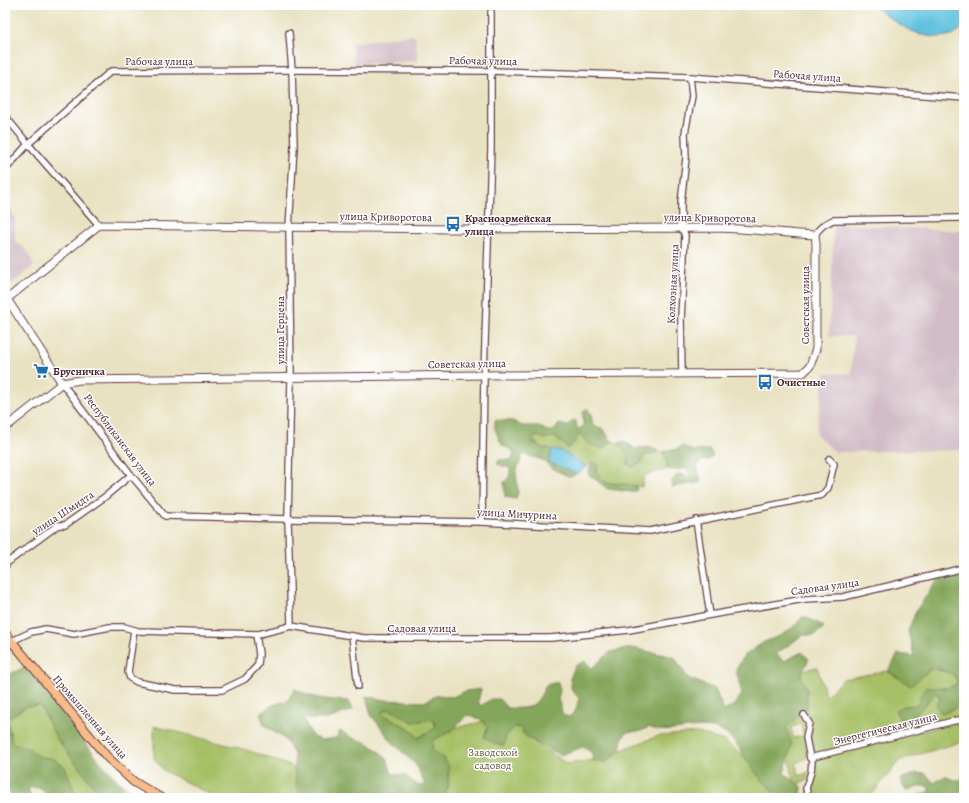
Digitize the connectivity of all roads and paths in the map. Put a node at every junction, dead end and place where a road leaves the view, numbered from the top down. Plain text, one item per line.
1 (491, 12) dead end
2 (289, 33) dead end
3 (292, 70) junction
4 (491, 71) junction
5 (690, 77) junction
6 (964, 98) edge
7 (5, 116) edge
8 (28, 144) junction
9 (5, 170) edge
10 (959, 218) dead end
11 (99, 225) junction
12 (289, 227) junction
13 (682, 227) junction
14 (489, 229) junction
15 (815, 235) junction
16 (6, 298) edge
17 (682, 374) junction
18 (484, 375) junction
19 (291, 378) junction
20 (62, 382) junction
21 (5, 428) edge
22 (829, 459) dead end
23 (131, 476) junction
24 (165, 516) joint
25 (288, 519) junction
26 (696, 520) junction
27 (482, 522) junction
28 (5, 566) edge
29 (964, 568) edge
30 (710, 615) junction
31 (291, 626) junction
32 (134, 630) junction
33 (5, 633) edge
34 (256, 634) junction
35 (352, 636) junction
36 (12, 641) junction
37 (358, 686) dead end
38 (804, 715) dead end
39 (964, 722) edge
40 (810, 758) junction
41 (161, 798) edge
42 (808, 798) edge

1 - 4 street
2 - 3 street, улица Герцена
3 - 4 street, Рабочая улица
3 - 8 street, Рабочая улица
3 - 12 street, улица Герцена
4 - 5 street, Рабочая улица
4 - 14 street
5 - 6 street, Рабочая улица
5 - 13 street, Колхозная улица
7 - 8 street
8 - 9 street, Рабочая улица
8 - 11 street
10 - 15 street
11 - 12 street, улица Криворотова
11 - 16 street
12 - 14 street, улица Криворотова
12 - 19 street, улица Герцена
13 - 14 street, улица Криворотова
13 - 15 street, улица Криворотова
13 - 17 street, Колхозная улица
14 - 18 street
15 - 17 street, Советская улица
16 - 20 street, Республиканская улица
17 - 18 street, Советская улица
18 - 19 street, Советская улица
18 - 27 street
19 - 20 street, Советская улица
19 - 25 street, улица Герцена
20 - 21 street
20 - 23 street, Республиканская улица
22 - 26 street, улица Мичурина
23 - 24 street, Республиканская улица
23 - 28 street, улица Шмидта
24 - 25 street, улица Мичурина
25 - 27 street, улица Мичурина
25 - 31 street, улица Герцена
26 - 27 street, улица Мичурина
26 - 30 street
29 - 30 street, Садовая улица
30 - 35 street, Садовая улица
31 - 34 street, Садовая улица
31 - 35 street, Садовая улица
32 - 34 street, Садовая улица
32 - 34 street
32 - 36 street, Садовая улица
33 - 36 main road, Промышленная улица
35 - 37 street
36 - 41 main road, Промышленная улица
38 - 40 street
39 - 40 street, Энергетическая улица
40 - 42 street

